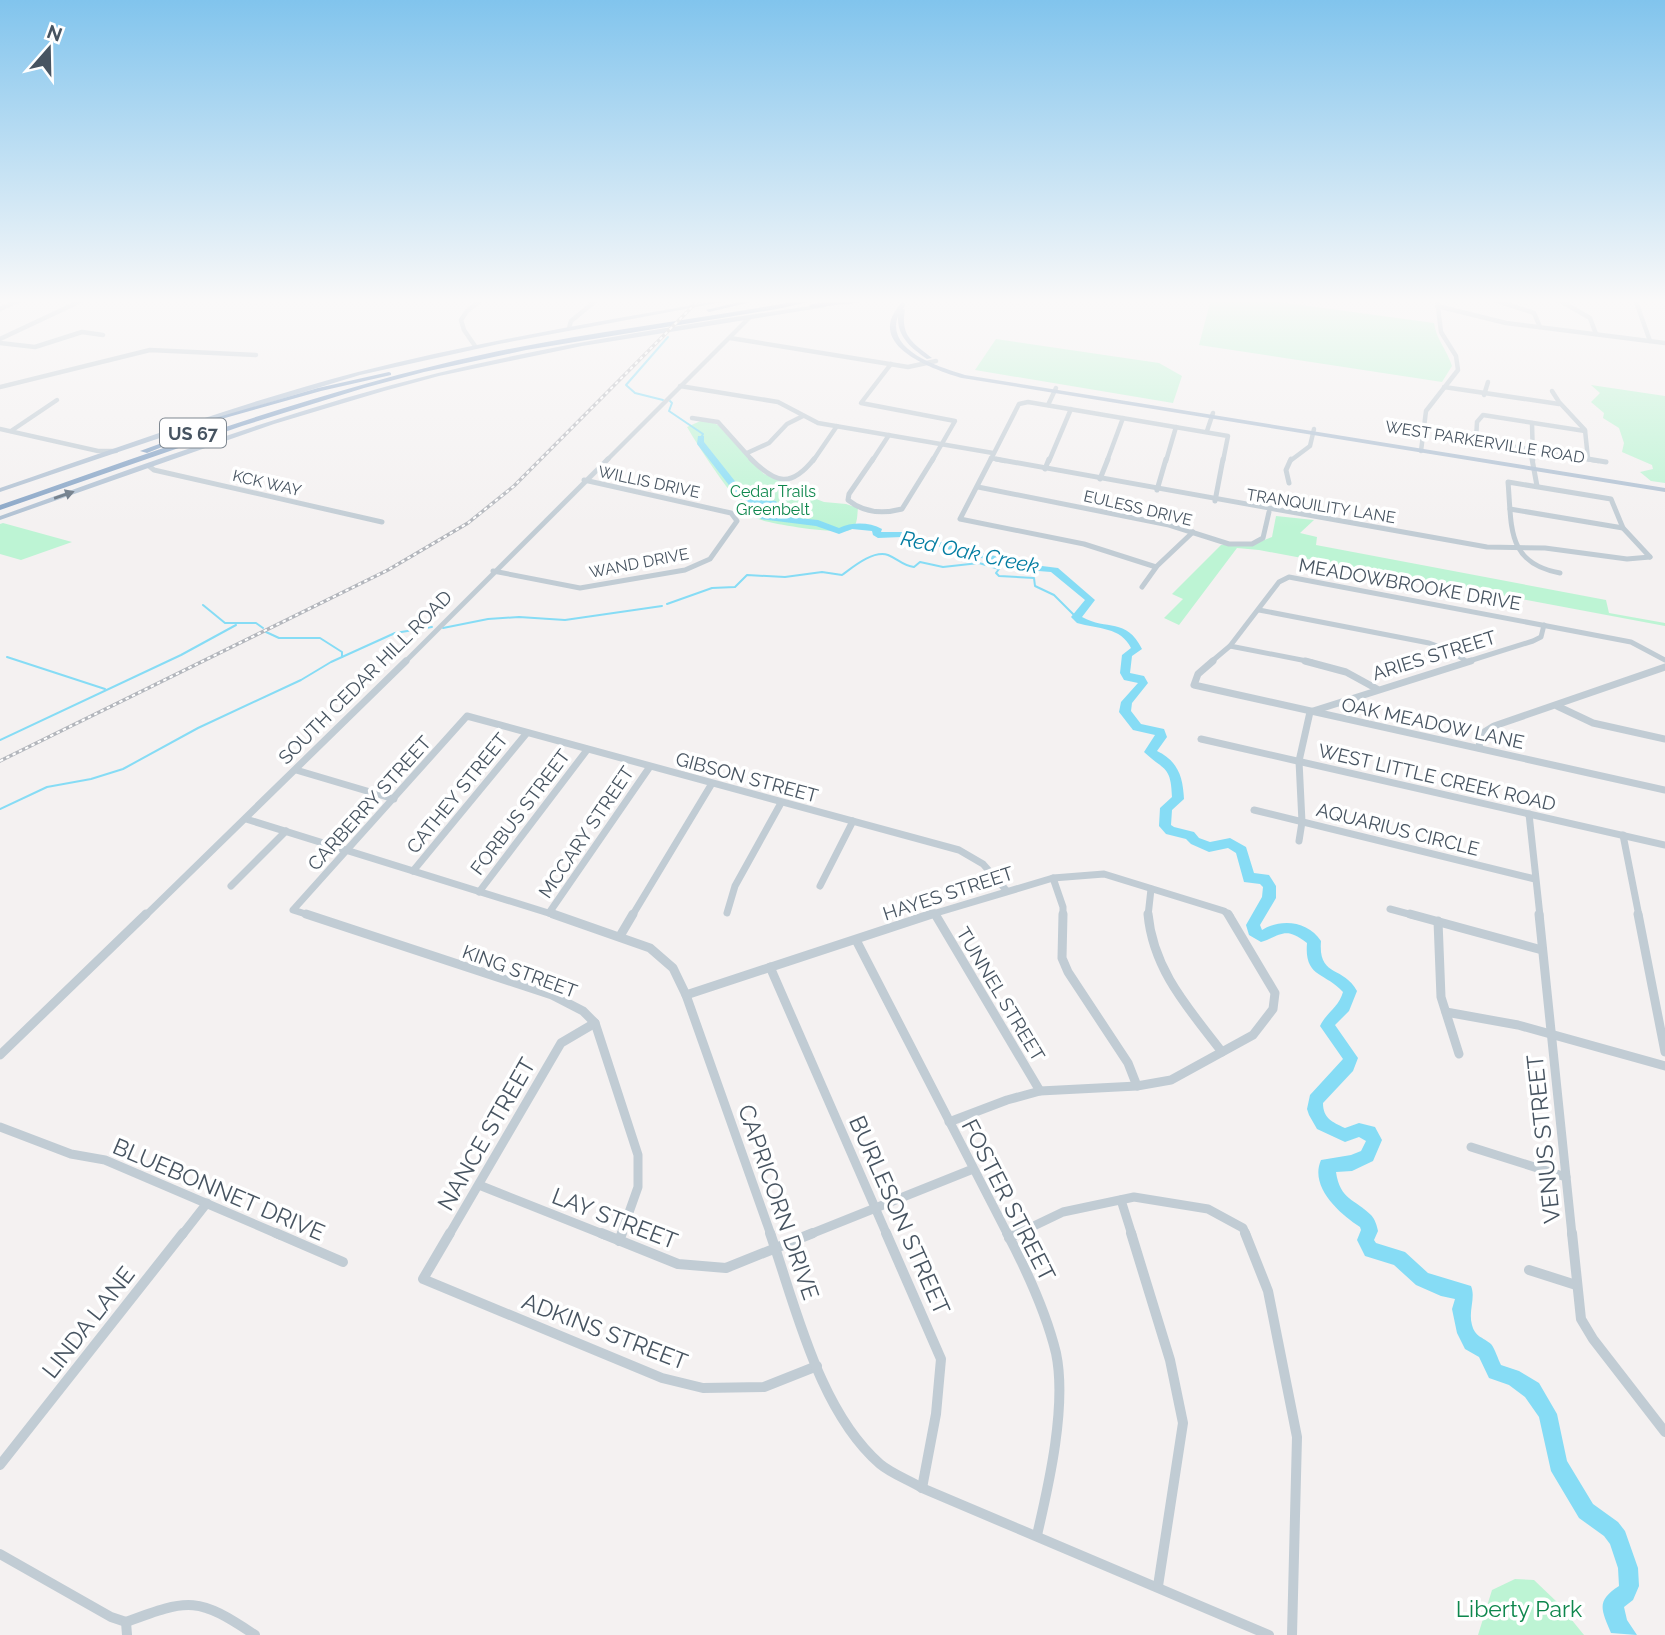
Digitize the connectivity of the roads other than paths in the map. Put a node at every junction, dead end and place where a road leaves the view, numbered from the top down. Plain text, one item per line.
1 (36, 375) edge
2 (353, 375) edge
3 (383, 375) edge
4 (385, 375) edge
5 (409, 375) edge
6 (435, 375) edge
7 (691, 375) edge
8 (882, 375) edge
9 (961, 375) edge
10 (1455, 375) edge
11 (1488, 382) dead end
12 (680, 386) junction
13 (0, 387) edge
14 (1444, 387) junction
15 (1055, 390) junction
16 (1552, 391) dead end
17 (1484, 395) junction
18 (57, 400) dead end
19 (1559, 404) junction
20 (1048, 405) junction
21 (1150, 408) junction
22 (1071, 409) junction
23 (1188, 409) junction
24 (1212, 415) junction
25 (803, 416) junction
26 (692, 418) dead end
27 (1123, 418) junction
28 (1243, 423) junction
29 (1532, 423) junction
30 (1286, 424) junction
31 (837, 426) junction
32 (1176, 426) junction
33 (184, 428) junction
34 (4, 431) edge
35 (1207, 431) junction
36 (1585, 431) junction
37 (1314, 432) junction
38 (889, 435) junction
39 (942, 444) junction
40 (1421, 449) junction
41 (1531, 450) junction
42 (747, 453) junction
43 (99, 454) junction
44 (992, 456) junction
45 (1588, 459) junction
46 (1606, 462) dead end
47 (149, 466) junction
48 (1534, 467) junction
49 (1045, 469) junction
50 (1100, 479) junction
51 (584, 480) junction
52 (1289, 483) dead end
53 (1665, 485) edge
54 (1537, 486) junction
55 (978, 487) junction
56 (0, 490) edge
57 (1157, 490) junction
58 (1665, 490) edge
59 (0, 500) edge
60 (1215, 501) junction
61 (0, 508) edge
62 (1510, 509) junction
63 (1269, 512) junction
64 (0, 518) edge
65 (382, 522) dead end
66 (733, 528) joint
67 (1623, 528) junction
68 (1193, 532) junction
69 (1517, 547) junction
70 (1156, 567) junction
71 (493, 571) junction
72 (1560, 573) dead end
73 (1142, 587) dead end
74 (1259, 610) junction
75 (1544, 625) junction
76 (1230, 646) junction
77 (1665, 660) edge
78 (1466, 661) junction
79 (1665, 667) edge
80 (1194, 685) joint
81 (1377, 689) junction
82 (1557, 706) junction
83 (1310, 712) junction
84 (467, 716) joint
85 (526, 734) junction
86 (1665, 738) edge
87 (1201, 739) dead end
88 (1479, 748) junction
89 (587, 750) junction
90 (1298, 761) junction
91 (649, 768) junction
92 (296, 770) junction
93 (711, 785) junction
94 (1665, 790) edge
95 (394, 799) junction
96 (781, 803) junction
97 (1254, 810) dead end
98 (1529, 814) junction
99 (246, 819) junction
100 (853, 821) junction
101 (1302, 822) junction
102 (286, 831) junction
103 (1623, 835) junction
104 (1299, 841) dead end
105 (1665, 845) edge
106 (348, 851) junction
107 (413, 871) junction
108 (1054, 878) junction
109 (1535, 879) junction
110 (231, 886) dead end
111 (820, 886) dead end
112 (1151, 889) junction
113 (1006, 890) junction
114 (479, 892) junction
115 (1390, 909) dead end
116 (293, 910) joint
117 (549, 913) junction
118 (727, 913) dead end
119 (934, 913) junction
120 (1438, 921) junction
121 (620, 936) junction
122 (856, 940) junction
123 (1542, 950) junction
124 (770, 967) junction
125 (686, 995) junction
126 (1446, 1012) junction
127 (595, 1023) junction
128 (1552, 1035) junction
129 (1222, 1052) junction
130 (1665, 1052) edge
131 (1459, 1054) dead end
132 (0, 1055) edge
133 (1665, 1066) edge
134 (1137, 1086) junction
135 (1040, 1091) junction
136 (949, 1122) junction
137 (0, 1127) edge
138 (1471, 1147) dead end
139 (973, 1170) junction
140 (1566, 1177) junction
141 (479, 1185) junction
142 (1121, 1200) junction
143 (207, 1203) junction
144 (876, 1209) junction
145 (1009, 1238) junction
146 (619, 1241) junction
147 (774, 1249) junction
148 (343, 1262) dead end
149 (1529, 1270) dead end
150 (423, 1279) joint
151 (1576, 1285) junction
152 (817, 1366) junction
153 (1665, 1432) edge
154 (0, 1465) edge
155 (922, 1488) junction
156 (1037, 1535) junction
157 (0, 1554) edge
158 (1158, 1586) junction
159 (126, 1622) junction
160 (127, 1635) edge
161 (256, 1635) edge
162 (1269, 1635) edge
163 (1292, 1635) edge

1 - 13 street
2 - 33 main road
3 - 33 highway
4 - 59 highway, US 67
5 - 61 highway, US 67
6 - 47 main road
7 - 12 street, SOUTH CEDAR HILL ROAD
8 - 39 street
9 - 15 main road, WEST PARKERVILLE ROAD
10 - 14 street
11 - 17 street
12 - 25 street, TRANQUILITY LANE
12 - 51 street, SOUTH CEDAR HILL ROAD
14 - 17 street
14 - 40 street
15 - 20 street
15 - 21 main road, WEST PARKERVILLE ROAD
15 - 23 main road, WEST PARKERVILLE ROAD
16 - 19 street
17 - 19 street
18 - 34 street
19 - 36 street
20 - 22 street
20 - 44 street
21 - 23 main road
21 - 24 main road, WEST PARKERVILLE ROAD
22 - 27 street
22 - 49 street
23 - 24 main road, WEST PARKERVILLE ROAD
24 - 28 main road, WEST PARKERVILLE ROAD
24 - 30 main road, WEST PARKERVILLE ROAD
24 - 35 street
25 - 31 street, TRANQUILITY LANE
25 - 42 street
26 - 42 street
27 - 32 street
27 - 50 street
28 - 30 main road
28 - 37 main road, WEST PARKERVILLE ROAD
29 - 36 street
29 - 41 street
29 - 41 street
30 - 37 main road, WEST PARKERVILLE ROAD
31 - 38 street, TRANQUILITY LANE
31 - 42 street
32 - 35 street
32 - 57 street
33 - 43 main road
34 - 43 street
35 - 60 street
36 - 45 street
37 - 40 main road, WEST PARKERVILLE ROAD
37 - 52 street
38 - 39 street, TRANQUILITY LANE
38 - 39 street
39 - 44 street, TRANQUILITY LANE
40 - 48 main road, WEST PARKERVILLE ROAD
41 - 45 street
41 - 48 street
43 - 56 main road
44 - 49 street, TRANQUILITY LANE
44 - 55 street
45 - 46 street
64 -> 47 main road
47 - 65 street, KCK WAY
48 - 53 main road, WEST PARKERVILLE ROAD
48 - 54 street
48 - 58 main road, WEST PARKERVILLE ROAD
49 - 50 street, TRANQUILITY LANE
50 - 57 street, TRANQUILITY LANE
51 - 66 street, WILLIS DRIVE
51 - 71 street, SOUTH CEDAR HILL ROAD
54 - 62 street
54 - 67 street
55 - 68 street, EULESS DRIVE
55 - 70 street
57 - 60 street, TRANQUILITY LANE
60 - 63 street, TRANQUILITY LANE
62 - 67 street
62 - 69 street
63 - 68 street, EULESS DRIVE
63 - 69 street, TRANQUILITY LANE
66 - 71 street, WAND DRIVE
67 - 69 street, TRANQUILITY LANE
68 - 70 street
69 - 72 street
70 - 73 street
71 - 92 street, SOUTH CEDAR HILL ROAD
74 - 75 street, MEADOWBROOKE DRIVE
74 - 76 street, MEADOWBROOKE DRIVE
74 - 78 street
75 - 77 street, MEADOWBROOKE DRIVE
75 - 78 street, ARIES STREET
76 - 80 street, MEADOWBROOKE DRIVE
76 - 81 street
78 - 81 street, ARIES STREET
79 - 82 street
80 - 83 street, OAK MEADOW LANE
81 - 83 street, ARIES STREET
82 - 86 street
82 - 88 street
83 - 88 street, OAK MEADOW LANE
83 - 90 street
84 - 85 street, GIBSON STREET
84 - 95 street, CARBERRY STREET
85 - 89 street, GIBSON STREET
85 - 107 street, CATHEY STREET
87 - 90 street, WEST LITTLE CREEK ROAD
88 - 94 street, OAK MEADOW LANE
89 - 91 street, GIBSON STREET
89 - 114 street, FORBUS STREET
90 - 98 street, WEST LITTLE CREEK ROAD
90 - 101 street
91 - 93 street, GIBSON STREET
91 - 117 street, MCCARY STREET
92 - 95 street
92 - 99 street, SOUTH CEDAR HILL ROAD
93 - 96 street, GIBSON STREET
93 - 121 street
95 - 106 street, CARBERRY STREET
96 - 100 street, GIBSON STREET
96 - 118 street
97 - 101 street, AQUARIUS CIRCLE
98 - 103 street, WEST LITTLE CREEK ROAD
98 - 109 street, VENUS STREET
99 - 102 street, CAPRICORN DRIVE
99 - 132 street, SOUTH CEDAR HILL ROAD
100 - 111 street
100 - 113 street, GIBSON STREET
101 - 104 street
101 - 109 street, AQUARIUS CIRCLE
102 - 106 street, CAPRICORN DRIVE
102 - 110 street
103 - 105 street, WEST LITTLE CREEK ROAD
103 - 130 street
106 - 107 street, CAPRICORN DRIVE
106 - 116 street, CARBERRY STREET
107 - 114 street, CAPRICORN DRIVE
108 - 112 street, HAYES STREET
108 - 113 street, HAYES STREET
108 - 134 street
109 - 123 street, VENUS STREET
112 - 129 street
112 - 129 street, HAYES STREET
113 - 119 street, HAYES STREET
114 - 117 street, CAPRICORN DRIVE
115 - 120 street
116 - 127 street, KING STREET
117 - 121 street, CAPRICORN DRIVE
119 - 122 street, HAYES STREET
119 - 135 street, TUNNEL STREET
120 - 123 street
120 - 126 street
121 - 125 street, CAPRICORN DRIVE
122 - 124 street, HAYES STREET
122 - 136 street, FOSTER STREET
123 - 128 street, VENUS STREET
124 - 125 street, HAYES STREET
124 - 144 street, BURLESON STREET
125 - 147 street, CAPRICORN DRIVE
126 - 128 street
126 - 131 street
127 - 141 street, NANCE STREET
127 - 146 street
128 - 133 street
128 - 140 street, VENUS STREET
129 - 134 street
134 - 135 street
135 - 136 street
136 - 139 street, FOSTER STREET
137 - 143 street, BLUEBONNET DRIVE
138 - 140 street
139 - 144 street, LAY STREET
139 - 145 street, FOSTER STREET
140 - 151 street, VENUS STREET
141 - 146 street, LAY STREET
141 - 150 street, NANCE STREET
142 - 145 street
142 - 158 street
142 - 163 street
143 - 148 street, BLUEBONNET DRIVE
143 - 154 street, LINDA LANE
144 - 147 street, LAY STREET
144 - 155 street, BURLESON STREET
145 - 156 street, FOSTER STREET
146 - 147 street, LAY STREET
147 - 152 street, CAPRICORN DRIVE
149 - 151 street
150 - 152 street, ADKINS STREET
151 - 153 street, VENUS STREET
152 - 155 street, CAPRICORN DRIVE
155 - 156 street, CAPRICORN DRIVE
156 - 158 street, CAPRICORN DRIVE
157 - 159 street
158 - 162 street, CAPRICORN DRIVE
159 - 160 street
159 - 161 street

